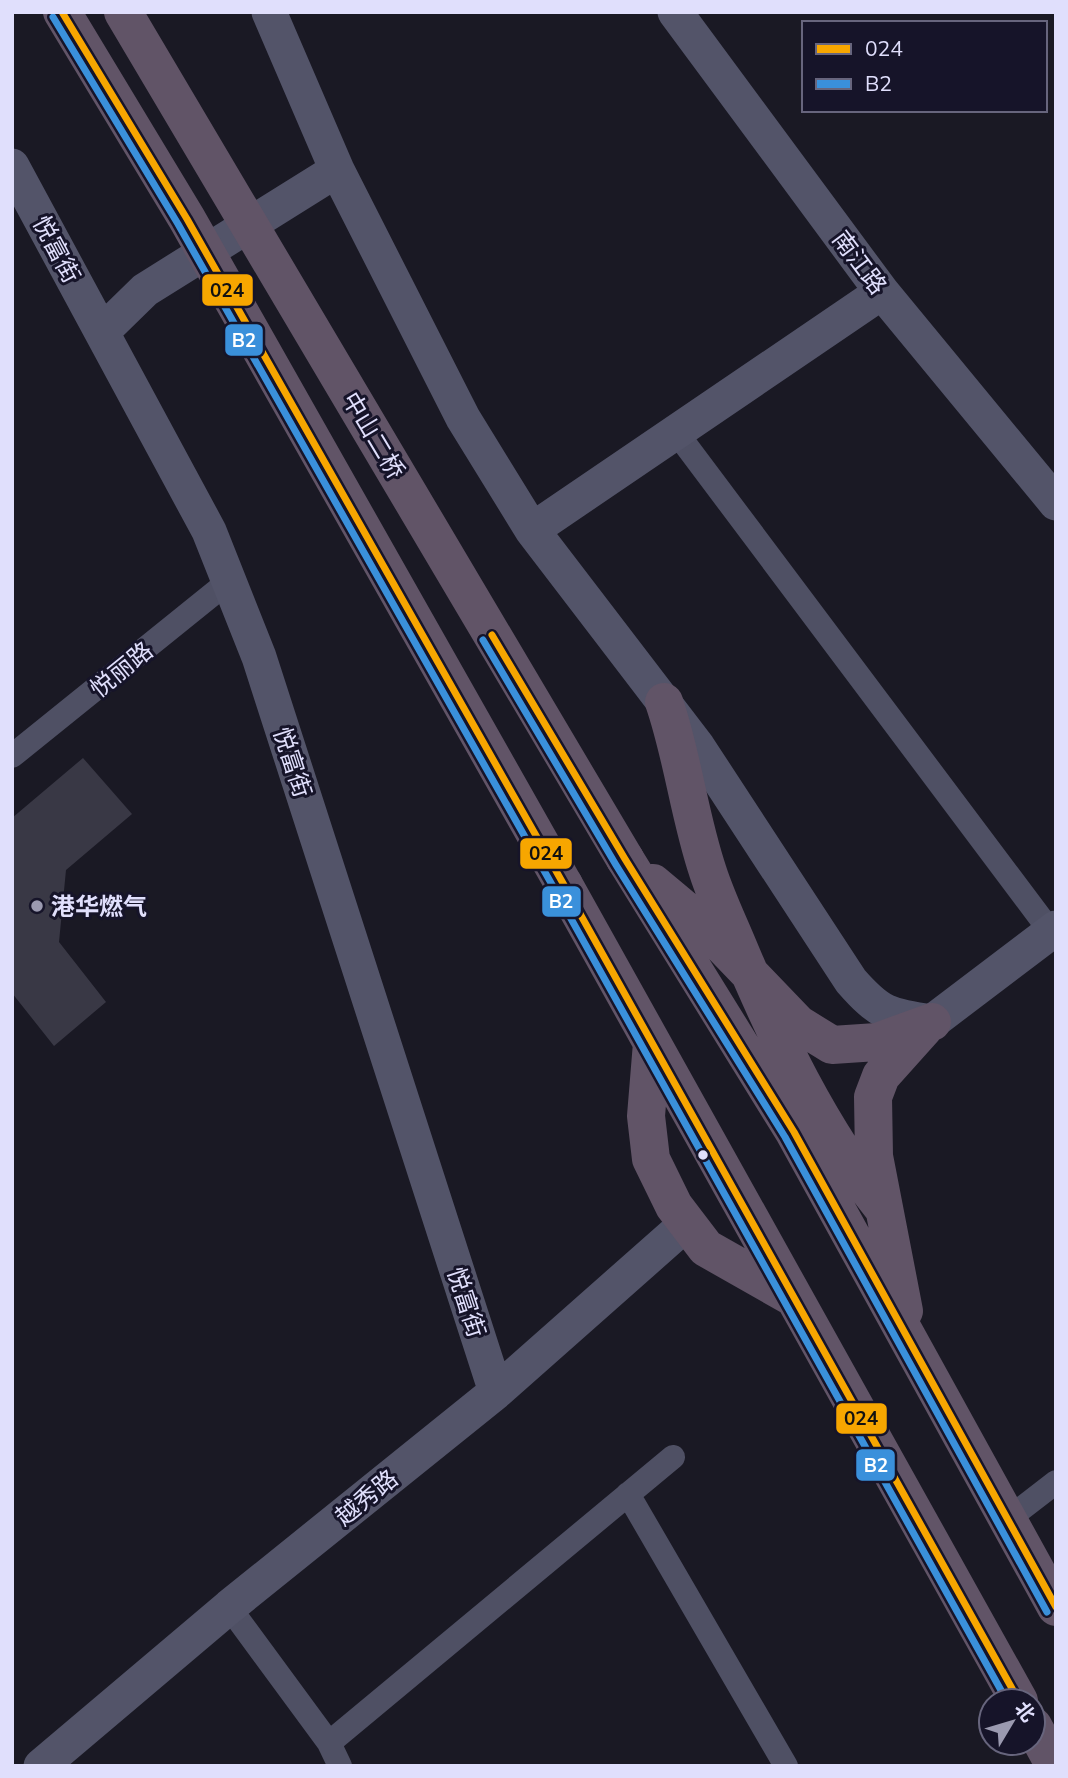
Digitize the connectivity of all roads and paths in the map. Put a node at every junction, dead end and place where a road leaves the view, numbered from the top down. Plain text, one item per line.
1 (62, 12) edge
2 (123, 12) edge
3 (269, 12) edge
4 (675, 12) edge
5 (12, 166) edge
6 (337, 170) junction
7 (882, 292) junction
8 (102, 332) junction
9 (676, 432) junction
10 (1056, 502) edge
11 (532, 530) junction
12 (229, 582) junction
13 (664, 702) junction
14 (12, 756) edge
15 (625, 859) junction
16 (1053, 930) edge
17 (752, 980) junction
18 (932, 1021) junction
19 (652, 1043) junction
20 (882, 1207) junction
21 (687, 1223) junction
22 (794, 1298) junction
23 (908, 1337) junction
24 (496, 1392) junction
25 (673, 1457) dead end
26 (1056, 1482) edge
27 (628, 1494) junction
28 (1008, 1519) junction
29 (229, 1607) junction
30 (1056, 1607) edge
31 (1011, 1687) edge
32 (328, 1743) junction
33 (41, 1766) edge
34 (340, 1766) edge
35 (786, 1766) edge

1 - 19 highway, bridge
2 - 15 highway, 中山二桥, bridge
3 - 6 street
4 - 7 street, 南江路
5 - 8 street, 悦富街
6 - 8 street
6 - 11 street
7 - 9 street
7 - 10 street, 南江路
8 - 12 street, 悦富街
9 - 11 street
9 - 16 street
11 - 13 street
12 - 14 street, 悦丽路
12 - 24 street, 悦富街
13 - 17 highway
13 - 18 street
15 - 17 highway
15 - 23 highway, 中山二桥
16 - 18 street
17 - 18 highway
17 - 20 highway
18 - 20 highway
19 - 21 highway
19 - 22 highway
20 - 23 highway
21 - 22 highway
21 - 24 street, 越秀路
22 - 31 highway
23 - 28 highway, 中山二桥
24 - 29 street, 越秀路
25 - 27 street
26 - 28 street
27 - 32 street
27 - 35 street
28 - 30 highway, 中山二桥
29 - 32 street
29 - 33 street, 越秀路
32 - 34 street

